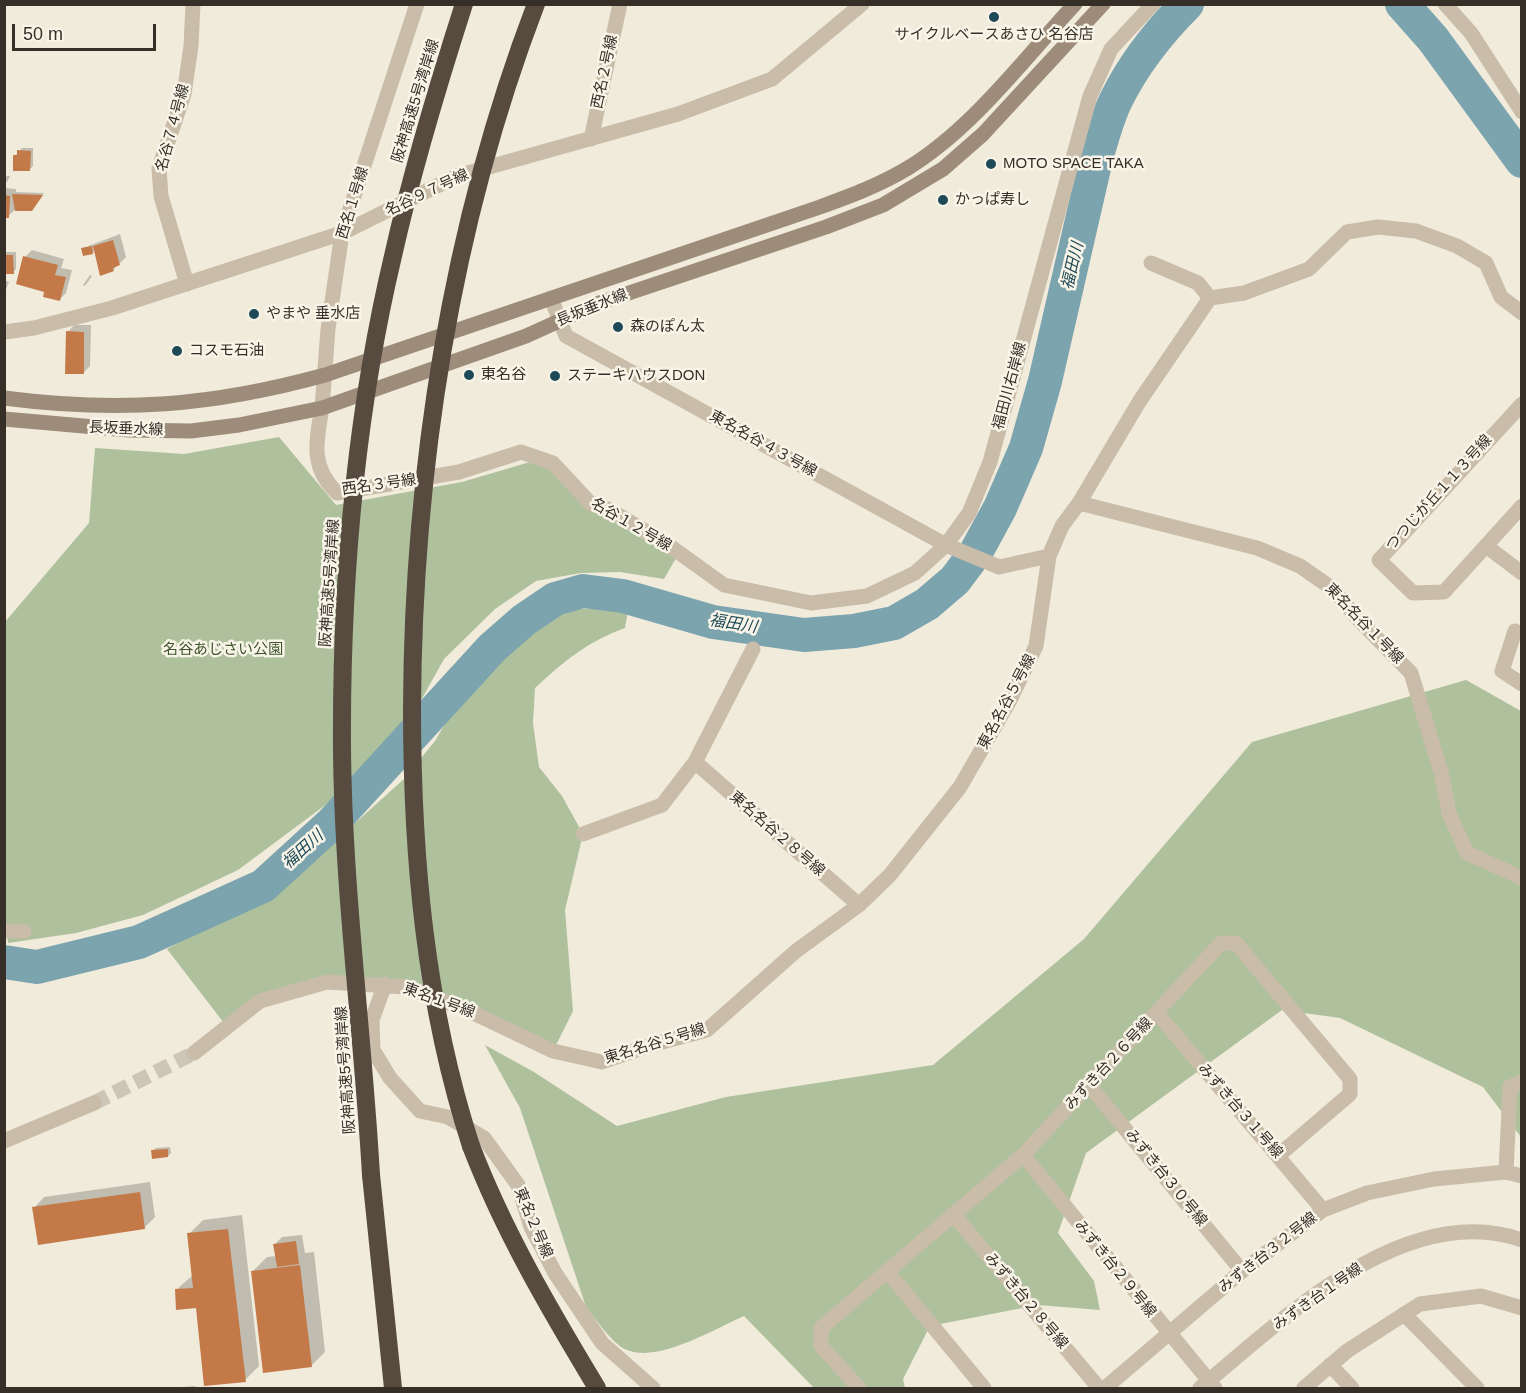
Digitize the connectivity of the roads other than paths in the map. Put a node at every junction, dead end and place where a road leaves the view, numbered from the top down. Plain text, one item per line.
1 (193, 4) edge
2 (417, 4) edge
3 (464, 4) edge
4 (536, 4) edge
5 (620, 4) edge
6 (862, 4) edge
7 (1075, 4) edge
8 (1103, 4) edge
9 (1153, 4) edge
10 (1445, 4) edge
11 (1521, 112) edge
12 (591, 139) junction
13 (342, 233) junction
14 (1151, 263) dead end
15 (187, 284) junction
16 (551, 298) junction
17 (1210, 298) junction
18 (1521, 313) edge
19 (561, 320) junction
20 (4, 332) edge
21 (325, 375) junction
22 (4, 398) edge
23 (1521, 404) edge
24 (322, 408) junction
25 (4, 419) edge
26 (476, 467) joint
27 (1080, 503) junction
28 (1521, 506) edge
29 (946, 545) junction
30 (1486, 546) junction
31 (1048, 556) junction
32 (1521, 573) edge
33 (724, 585) joint
34 (1515, 631) dead end
35 (753, 649) dead end
36 (1521, 684) edge
37 (695, 762) junction
38 (583, 834) dead end
39 (1521, 878) edge
40 (859, 905) junction
41 (4, 931) edge
42 (24, 931) dead end
43 (385, 984) junction
44 (1157, 1013) junction
45 (553, 1051) joint
46 (194, 1053) tunnel mouth
47 (1521, 1082) edge
48 (1089, 1085) junction
49 (94, 1103) tunnel mouth
50 (4, 1141) edge
51 (1023, 1155) junction
52 (1279, 1155) junction
53 (1506, 1172) junction
54 (1521, 1176) edge
55 (1323, 1210) junction
56 (953, 1214) junction
57 (1521, 1240) edge
58 (887, 1270) junction
59 (1242, 1270) junction
60 (1521, 1308) edge
61 (1404, 1314) junction
62 (1168, 1334) junction
63 (1330, 1365) junction
64 (1208, 1386) edge
65 (393, 1389) edge
66 (597, 1389) edge
67 (653, 1389) edge
68 (859, 1389) edge
69 (984, 1389) edge
70 (1099, 1389) edge
71 (1105, 1389) edge
72 (1304, 1389) edge
73 (1352, 1389) edge
74 (1477, 1389) edge

1 - 15 street, 名谷７４号線
2 - 13 street, 西名１号線
3 - 65 highway, 阪神高速5号湾岸線, bridge
4 - 66 highway, bridge
5 - 12 street, 西名２号線
6 - 12 street, 名谷９７号線
7 - 16 main road, 長坂垂水線
8 - 19 main road, 長坂垂水線
9 - 29 street, 福田川右岸線
10 - 11 street
12 - 13 street, 名谷９７号線
13 - 15 street, 名谷９７号線
13 - 21 street, 西名１号線
14 - 17 street
15 - 20 street, 名谷９７号線
16 - 19 street, 東名名谷４３号線
16 - 21 main road, 長坂垂水線
17 - 18 street
17 - 27 street, 東名名谷５号線
19 - 24 main road, 長坂垂水線
19 - 29 street, 東名名谷４３号線
21 - 22 main road, 長坂垂水線
21 - 24 street, 西名１号線
23 - 30 street, つつじが丘１１３号線
24 - 25 main road, 長坂垂水線
24 - 26 street, 西名３号線
26 - 33 street, 名谷１２号線
27 - 31 street, 東名名谷５号線
27 - 39 street, 東名名谷１号線
28 - 30 street, つつじが丘１１３号線
29 - 31 street, 東名名谷４３号線
29 - 33 street, 福田川右岸線
30 - 32 street
31 - 40 street, 東名名谷５号線
34 - 36 street
35 - 37 street
37 - 38 street
37 - 40 street, 東名名谷２８号線
40 - 45 street, 東名名谷５号線
41 - 42 street
43 - 45 street, 東名１号線
43 - 46 street, 東名１号線
43 - 67 street, 東名２号線
44 - 48 street, みずき台２６号線
44 - 52 street, みずき台３１号線
44 - 52 street, みずき台２６号線
47 - 53 street
48 - 51 street, みずき台２６号線
48 - 59 street, みずき台３０号線
49 - 50 street
51 - 56 street, みずき台２６号線
51 - 62 street, みずき台２９号線
52 - 55 street, みずき台３１号線
53 - 54 street, みずき台３２号線
53 - 55 street, みずき台３２号線
55 - 59 street, みずき台３２号線
56 - 58 street, みずき台２６号線
56 - 70 street, みずき台２８号線
57 - 64 street, みずき台１号線
58 - 68 street, みずき台２６号線
58 - 69 street
59 - 62 street, みずき台３２号線
60 - 61 street
61 - 63 street
61 - 74 street
62 - 64 street, みずき台２９号線
62 - 71 street
63 - 72 street
63 - 73 street

